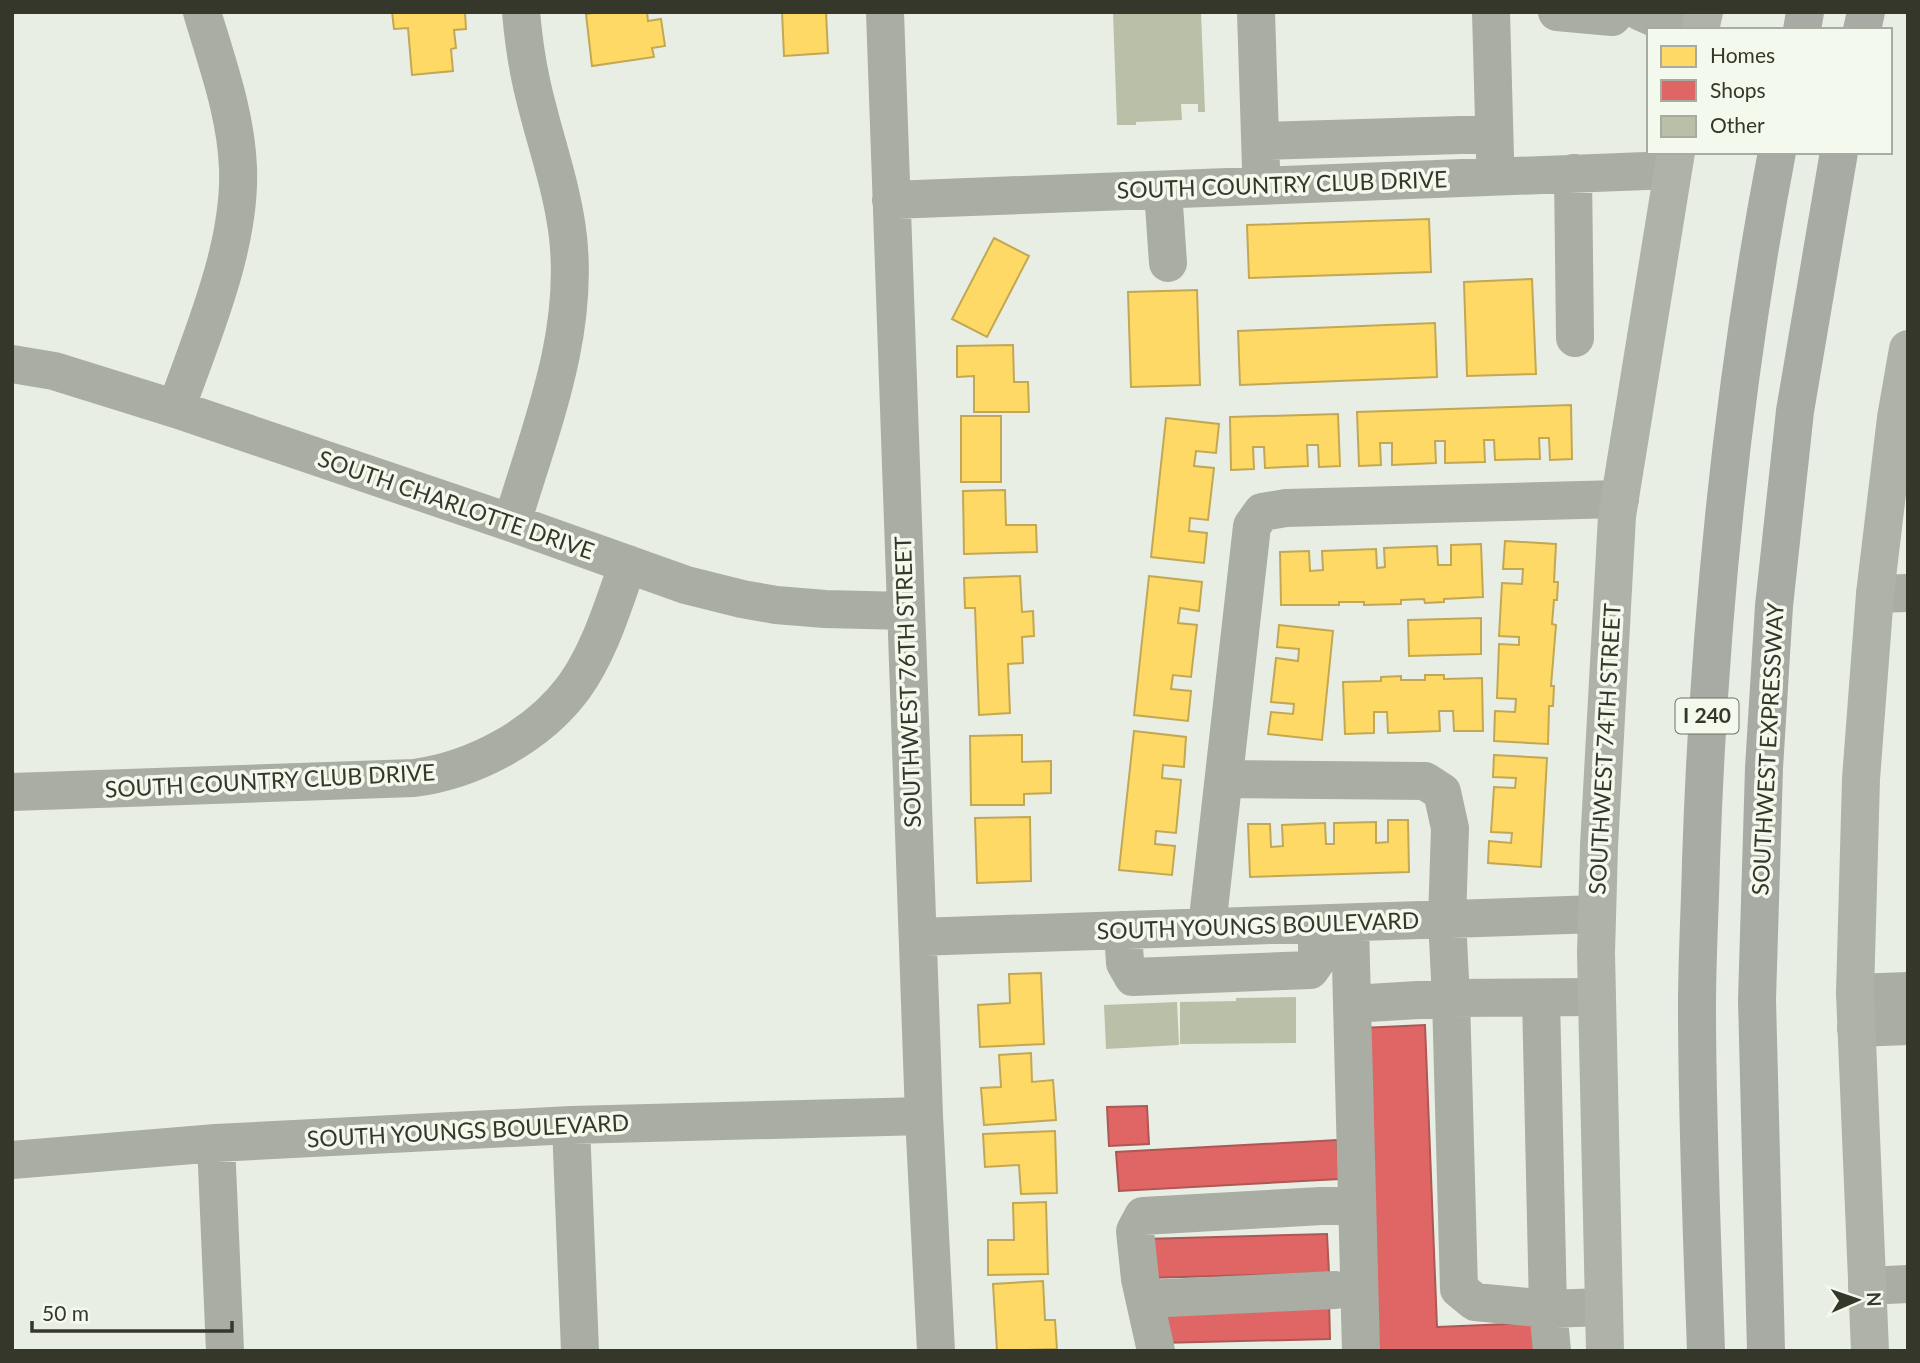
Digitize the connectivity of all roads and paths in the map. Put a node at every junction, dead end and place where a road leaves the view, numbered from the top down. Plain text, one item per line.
1 (202, 12) edge
2 (521, 12) edge
3 (885, 12) edge
4 (1256, 12) edge
5 (1491, 12) edge
6 (1557, 12) edge
7 (1617, 12) edge
8 (1641, 12) edge
9 (1701, 23) edge
10 (1494, 134) junction
11 (1261, 141) junction
12 (1777, 154) edge
13 (1839, 154) edge
14 (1674, 161) edge
15 (1573, 173) junction
16 (1495, 177) junction
17 (1262, 185) junction
18 (1163, 190) junction
19 (891, 200) junction
20 (1168, 263) dead end
21 (1575, 338) dead end
22 (1908, 349) edge
23 (12, 364) edge
24 (176, 409) junction
25 (1620, 499) junction
26 (512, 523) junction
27 (628, 564) junction
28 (1891, 594) edge
29 (906, 611) junction
30 (1224, 779) junction
31 (12, 792) edge
32 (1597, 914) junction
33 (1447, 920) junction
34 (1333, 923) junction
35 (1207, 927) junction
36 (1123, 930) junction
37 (918, 937) junction
38 (1908, 991) edge
39 (1596, 997) junction
40 (1451, 998) junction
41 (1541, 998) junction
42 (1352, 1003) junction
43 (1856, 1011) junction
44 (1908, 1026) edge
45 (924, 1116) junction
46 (571, 1125) junction
47 (216, 1143) junction
48 (12, 1160) edge
49 (1344, 1204) junction
50 (1703, 1284) junction
51 (1908, 1284) edge
52 (1867, 1286) junction
53 (1335, 1290) junction
54 (1145, 1299) junction
55 (1603, 1307) junction
56 (1548, 1309) junction
57 (225, 1351) edge
58 (580, 1351) edge
59 (936, 1351) edge
60 (1156, 1351) edge
61 (1338, 1351) edge
62 (1361, 1351) edge
63 (1552, 1351) edge
64 (1605, 1351) edge
65 (1679, 1351) edge
66 (1706, 1351) edge
67 (1766, 1351) edge
68 (1870, 1351) edge

1 - 24 street
2 - 26 street
3 - 19 street, SOUTHWEST 76TH STREET
4 - 11 street
5 - 10 street
6 - 7 street
8 - 9 street
10 - 11 street
10 - 16 street
11 - 17 street
12 - 50 highway, I 240
13 - 67 highway, SOUTHWEST EXPRESSWAY / I 240
14 - 15 street, SOUTH COUNTRY CLUB DRIVE
14 - 25 main road, SOUTHWEST 74TH STREET
15 - 16 street, SOUTH COUNTRY CLUB DRIVE
15 - 21 street
16 - 17 street, SOUTH COUNTRY CLUB DRIVE
17 - 18 street, SOUTH COUNTRY CLUB DRIVE
18 - 19 street, SOUTH COUNTRY CLUB DRIVE
18 - 20 street
19 - 29 street, SOUTHWEST 76TH STREET
22 - 28 main road
23 - 24 street, SOUTH CHARLOTTE DRIVE
24 - 26 street, SOUTH CHARLOTTE DRIVE
25 - 30 street
25 - 32 main road, SOUTHWEST 74TH STREET
26 - 27 street, SOUTH CHARLOTTE DRIVE
27 - 29 street, SOUTH CHARLOTTE DRIVE
27 - 31 street, SOUTH COUNTRY CLUB DRIVE
28 - 43 main road
29 - 37 street, SOUTHWEST 76TH STREET
30 - 33 street
30 - 35 street
32 - 33 street, SOUTH YOUNGS BOULEVARD
32 - 39 main road, SOUTHWEST 74TH STREET
33 - 34 street, SOUTH YOUNGS BOULEVARD
33 - 40 street
34 - 35 street, SOUTH YOUNGS BOULEVARD
34 - 36 street
34 - 42 street
35 - 36 street, SOUTH YOUNGS BOULEVARD
36 - 37 street, SOUTH YOUNGS BOULEVARD
37 - 45 street, SOUTHWEST 76TH STREET
38 - 43 street
39 - 41 street
39 - 55 main road, SOUTHWEST 74TH STREET
40 - 41 street
40 - 42 street
40 - 56 street
41 - 56 street
42 - 49 street
43 - 44 street
43 - 52 main road
45 - 46 street, SOUTH YOUNGS BOULEVARD
45 - 59 street, SOUTHWEST 76TH STREET
46 - 47 street, SOUTH YOUNGS BOULEVARD
46 - 58 street
47 - 48 street, SOUTH YOUNGS BOULEVARD
47 - 57 street
49 - 53 street
49 - 54 street
49 - 62 street
50 - 65 highway
50 - 66 highway, I 240
51 - 52 street
52 - 68 main road
53 - 54 street
53 - 61 street
54 - 60 street
55 - 56 street
55 - 64 main road, SOUTHWEST 74TH STREET
56 - 63 street

